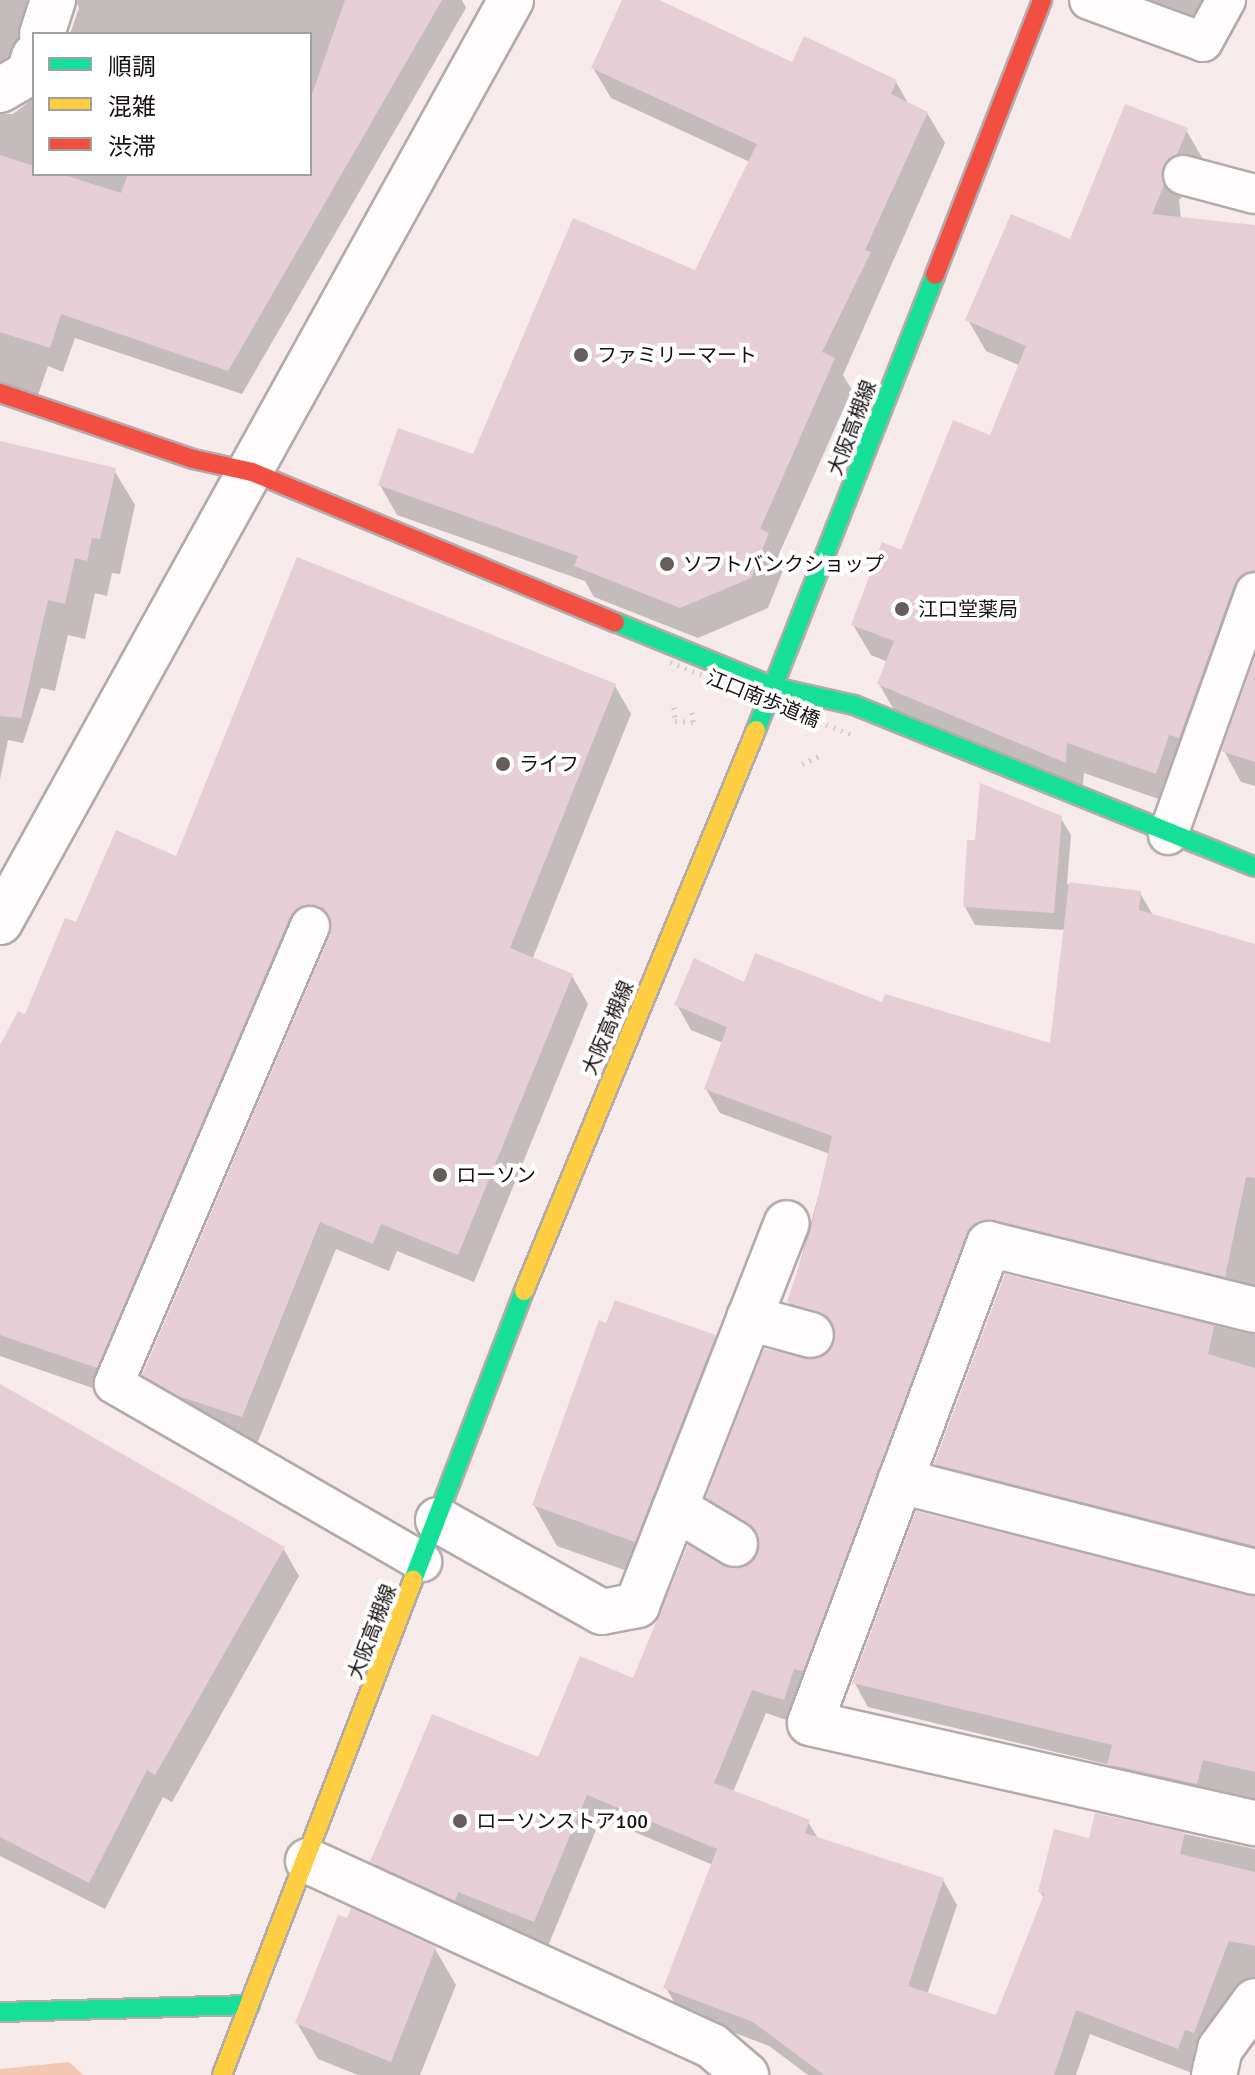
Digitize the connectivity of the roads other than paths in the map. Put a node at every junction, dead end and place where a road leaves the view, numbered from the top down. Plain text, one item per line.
1 (53, 0) edge
2 (511, 0) edge
3 (1042, 0) edge
4 (1089, 0) edge
5 (1226, 0) edge
6 (43, 32) edge
7 (32, 63) edge
8 (0, 90) edge
9 (1183, 175) dead end
10 (1255, 194) edge
11 (0, 393) edge
12 (252, 472) junction
13 (1255, 592) edge
14 (774, 687) junction
15 (1168, 835) junction
16 (1255, 867) edge
17 (2, 914) edge
18 (310, 926) dead end
19 (787, 1223) dead end
20 (1253, 1303) edge
21 (749, 1318) junction
22 (811, 1335) dead end
23 (900, 1481) junction
24 (675, 1508) junction
25 (438, 1520) junction
26 (735, 1544) dead end
27 (422, 1562) junction
28 (1255, 1572) edge
29 (1255, 1823) edge
30 (308, 1861) junction
31 (1255, 2001) edge
32 (250, 2005) junction
33 (0, 2012) edge
34 (222, 2075) edge
35 (746, 2075) edge
36 (1214, 2075) edge

1 - 6 street
2 - 12 street
3 - 14 main road, 大阪高槻線
4 - 5 lane
7 - 8 street
9 - 10 lane
11 - 12 main road
12 - 14 main road
12 - 17 street
13 - 15 lane
14 - 15 main road
14 - 25 main road, 大阪高槻線
15 - 16 main road
18 - 27 lane
19 - 21 street
20 - 23 street
21 - 22 street
21 - 24 street
23 - 28 street
23 - 29 street
24 - 25 street
24 - 26 street
25 - 27 main road, 大阪高槻線
27 - 30 main road, 大阪高槻線
30 - 32 main road, 大阪高槻線
30 - 35 street
31 - 36 street
32 - 33 main road
32 - 34 main road, 大阪高槻線

